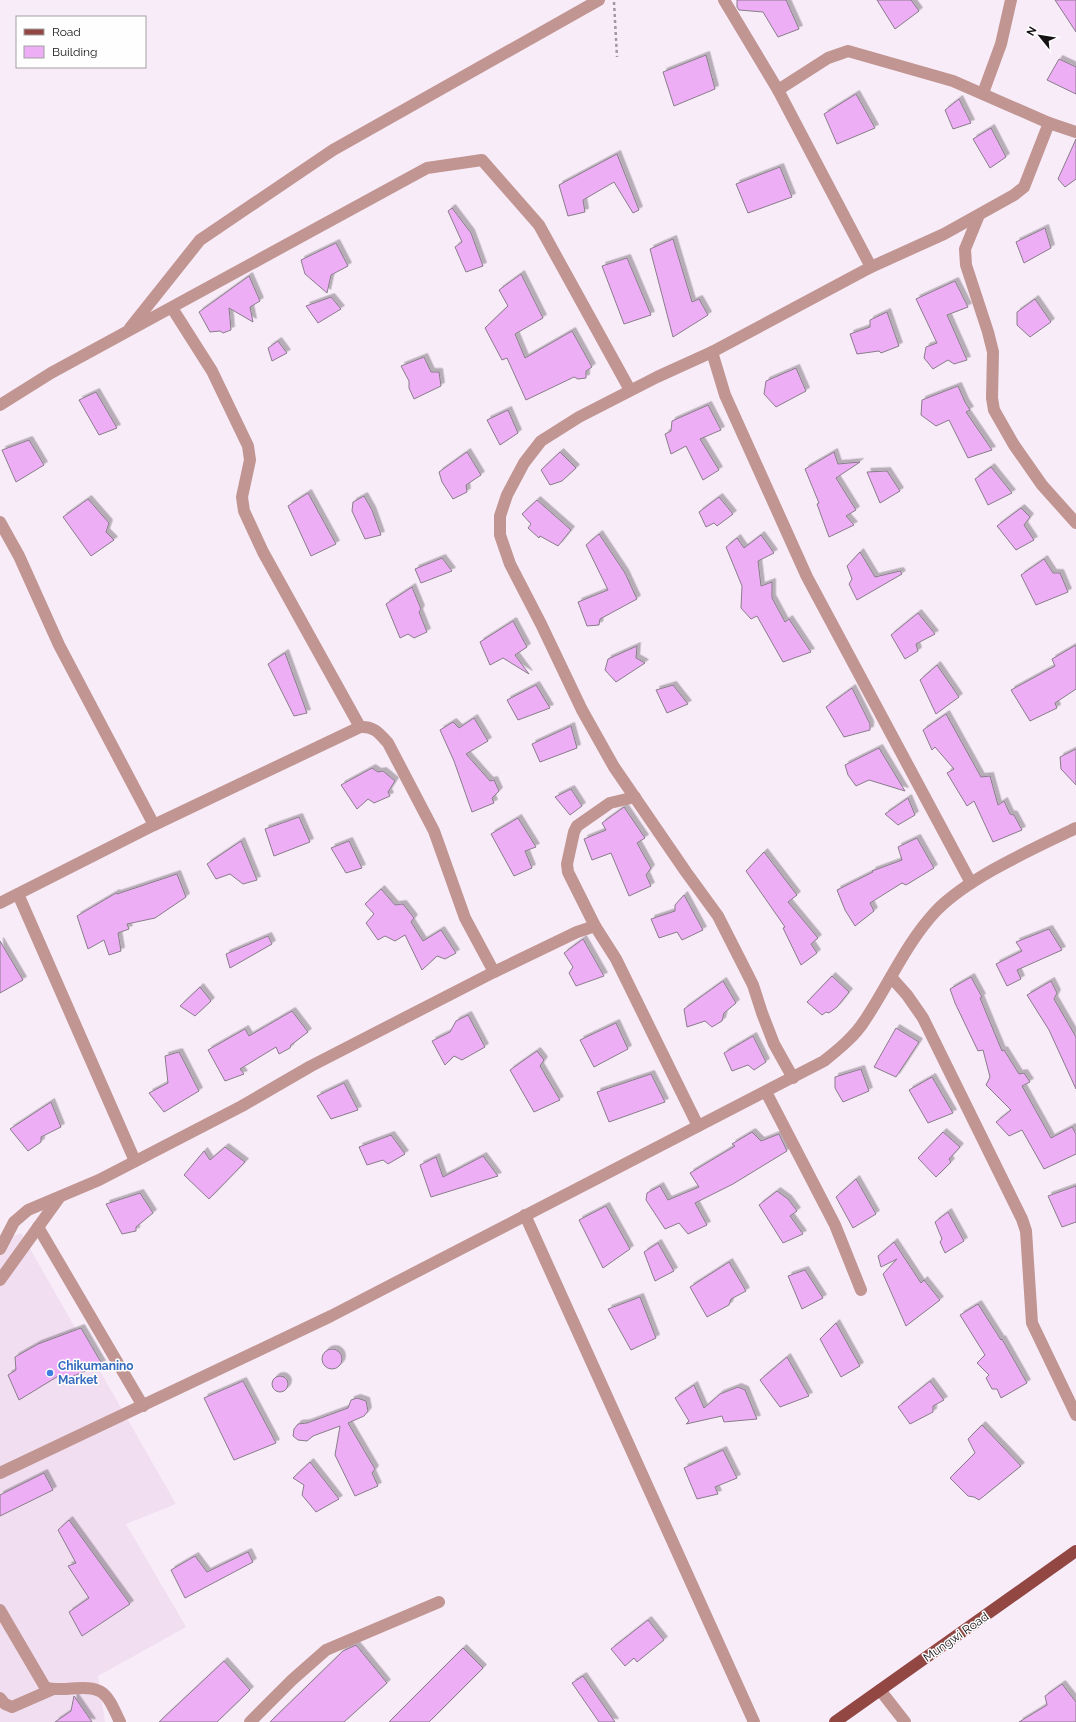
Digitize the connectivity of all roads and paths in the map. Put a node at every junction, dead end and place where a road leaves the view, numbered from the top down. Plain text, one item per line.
1 (599, 0) edge
2 (613, 0) edge
3 (724, 0) edge
4 (1011, 0) edge
5 (617, 57) dead end
6 (778, 90) junction
7 (983, 93) junction
8 (1049, 123) junction
9 (1076, 132) edge
10 (979, 215) junction
11 (871, 268) junction
12 (172, 308) junction
13 (127, 332) junction
14 (712, 352) junction
15 (630, 390) junction
16 (0, 405) edge
17 (0, 522) edge
18 (1076, 523) edge
19 (360, 727) junction
20 (635, 797) junction
21 (154, 825) junction
22 (1076, 828) edge
23 (971, 883) junction
24 (18, 894) junction
25 (0, 902) edge
26 (595, 926) junction
27 (494, 972) junction
28 (891, 977) junction
29 (793, 1078) junction
30 (766, 1092) junction
31 (698, 1126) junction
32 (135, 1161) junction
33 (59, 1197) junction
34 (525, 1215) junction
35 (38, 1227) junction
36 (0, 1248) edge
37 (0, 1280) edge
38 (861, 1290) dead end
39 (143, 1406) junction
40 (1076, 1415) edge
41 (0, 1473) edge
42 (1076, 1551) edge
43 (439, 1602) dead end
44 (0, 1610) edge
45 (51, 1690) junction
46 (880, 1690) junction
47 (0, 1698) edge
48 (120, 1722) edge
49 (250, 1722) edge
50 (754, 1722) edge
51 (835, 1722) edge
52 (905, 1722) edge

1 - 13 street
2 - 5 path
3 - 6 street
4 - 7 street
6 - 7 street
6 - 11 street
7 - 8 street
8 - 9 street
8 - 10 street
10 - 11 street
10 - 18 street
11 - 14 street
12 - 13 street
12 - 15 street
12 - 19 street
13 - 16 street
14 - 15 street
14 - 23 street
15 - 20 street
17 - 21 street
19 - 21 street
19 - 27 street
20 - 26 street
20 - 29 street
21 - 24 street
22 - 23 street
23 - 28 street
24 - 25 street
24 - 32 street
26 - 27 street
26 - 31 street
27 - 32 street
28 - 29 street
28 - 40 street
29 - 30 street
30 - 31 street
30 - 38 street
31 - 34 street
32 - 33 street
33 - 35 street
33 - 36 street
34 - 39 street
34 - 50 street
35 - 37 street
35 - 39 street
39 - 41 street
42 - 46 main road, Mungwi Road
43 - 49 street
44 - 45 street
45 - 47 street
45 - 48 street
46 - 51 main road, Mungwi Road
46 - 52 street

